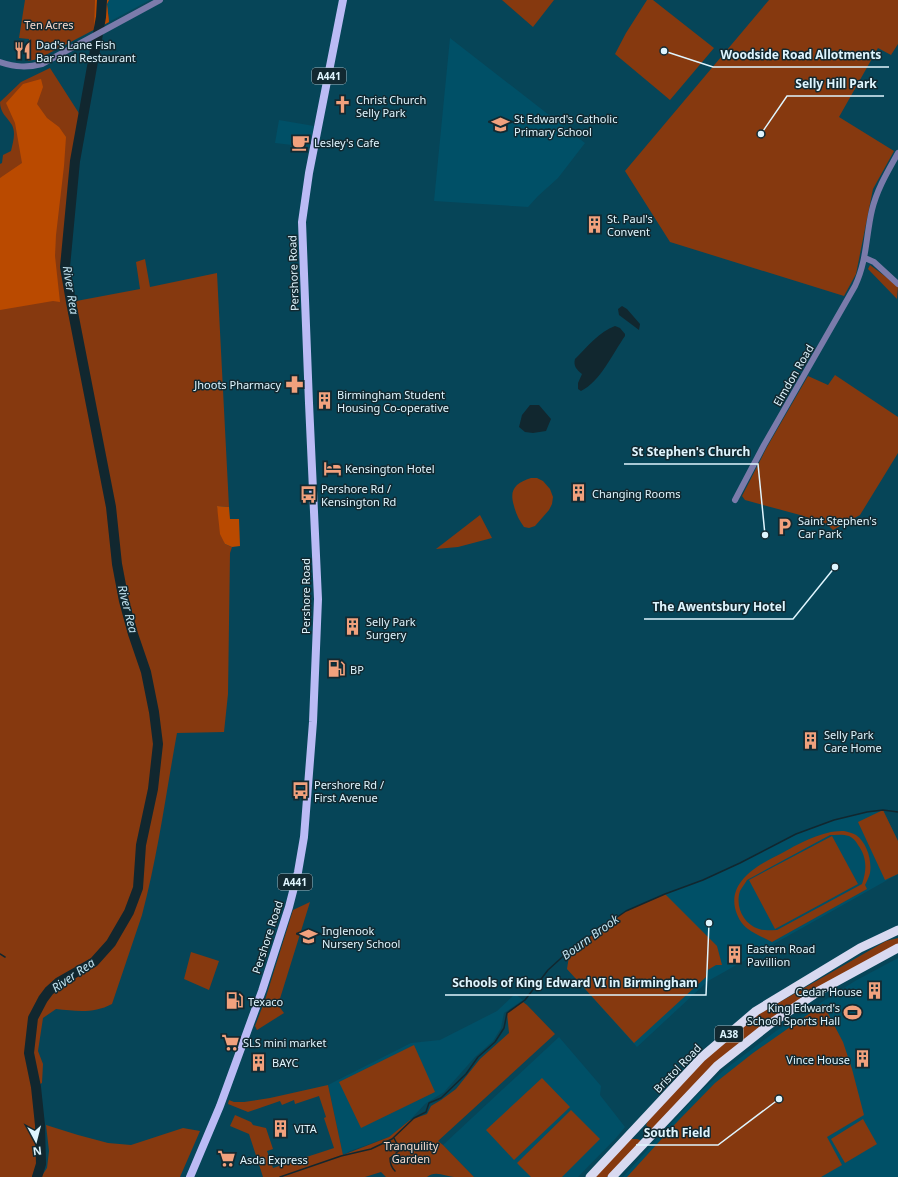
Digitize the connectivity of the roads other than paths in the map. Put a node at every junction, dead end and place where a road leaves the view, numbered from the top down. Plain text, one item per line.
1 (160, 0) edge
2 (343, 0) edge
3 (0, 62) edge
4 (898, 153) edge
5 (865, 258) junction
6 (898, 284) edge
7 (735, 500) dead end
8 (898, 930) edge
9 (898, 935) edge
10 (880, 939) junction
11 (898, 948) edge
12 (637, 1128) junction
13 (648, 1138) junction
14 (613, 1153) junction
15 (628, 1160) junction
16 (190, 1177) edge
17 (590, 1177) edge
18 (612, 1177) edge

1 - 3 street
2 - 16 main road, Pershore Road / A441
4 - 5 street, Elmdon Road
5 - 6 street
5 - 7 street, Elmdon Road
8 - 10 highway, Bristol Road / A38
9 - 10 highway
10 - 12 highway, Bristol Road / A38
11 - 13 highway, A38
12 - 13 highway
12 - 14 highway, Bristol Road / A38
13 - 15 highway, A38
14 - 15 highway
14 - 17 highway, Bristol Road / A38
15 - 18 highway, A38

